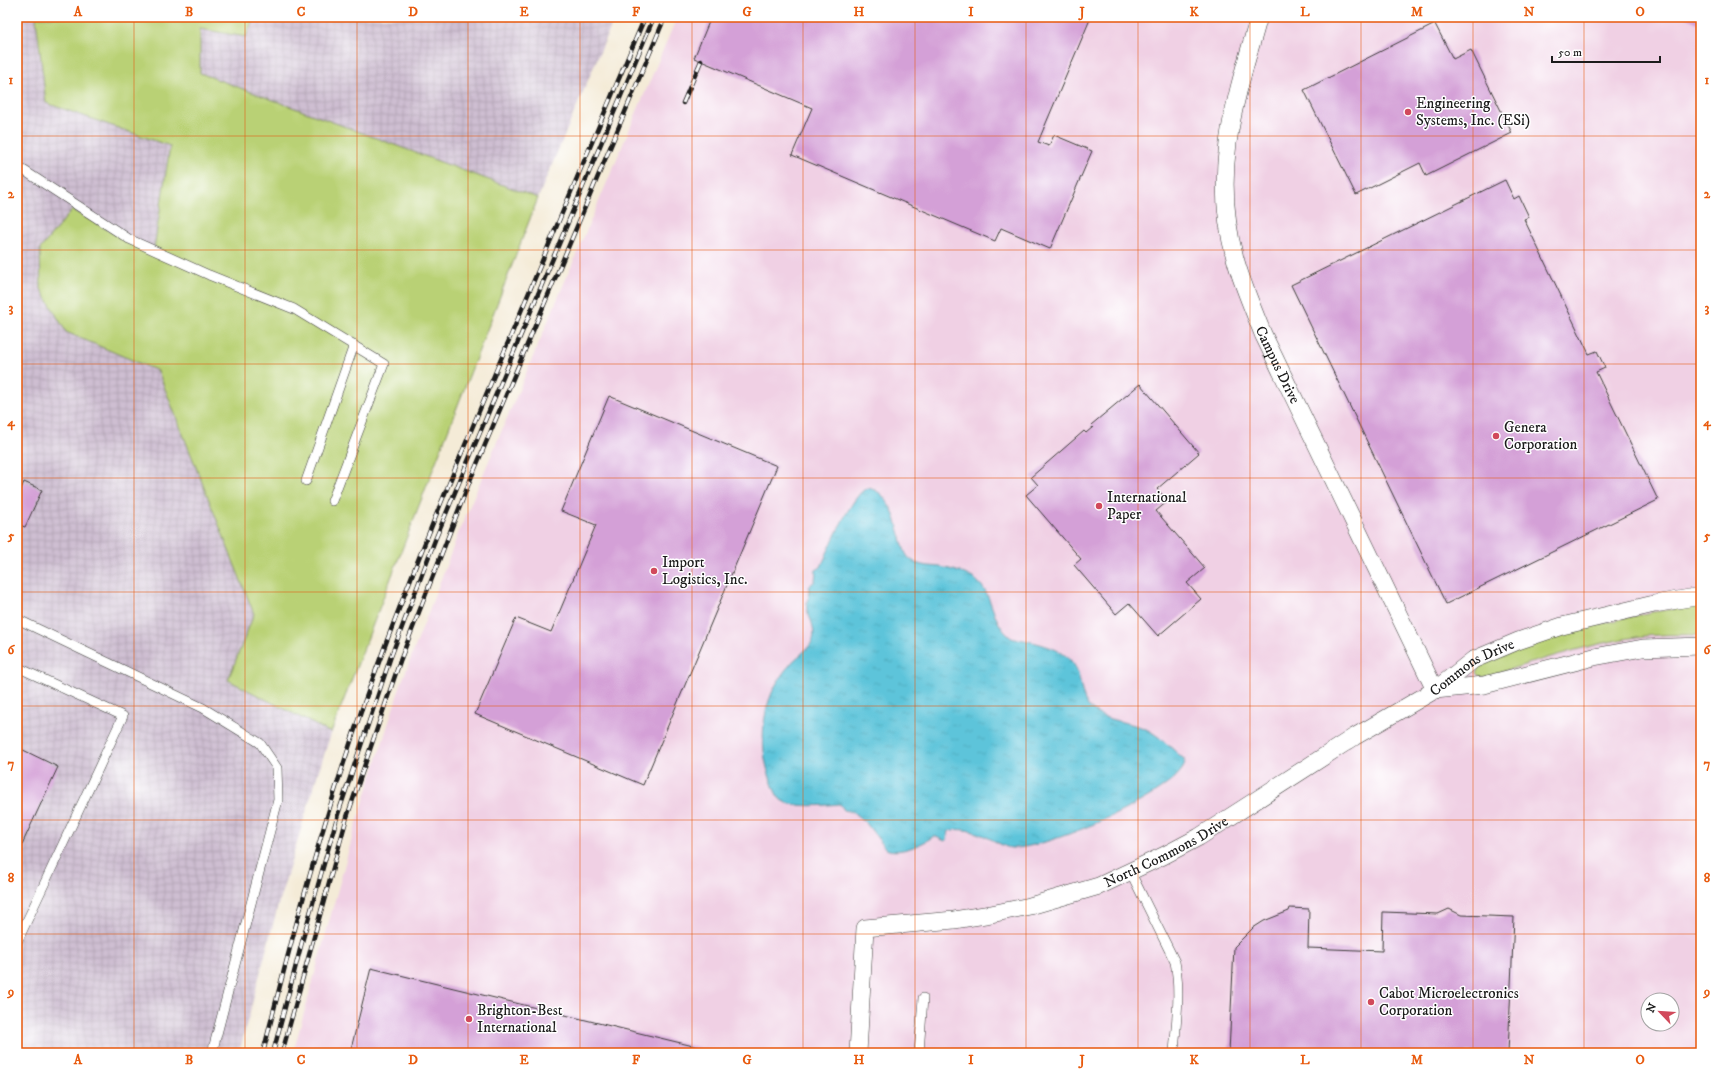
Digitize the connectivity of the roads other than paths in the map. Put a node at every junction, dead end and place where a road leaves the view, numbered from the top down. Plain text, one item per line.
1 (1259, 17) edge
2 (17, 166) edge
3 (354, 345) junction
4 (306, 480) dead end
5 (332, 501) dead end
6 (1701, 596) edge
7 (17, 619) edge
8 (1701, 646) edge
9 (17, 667) edge
10 (1435, 690) junction
11 (1130, 872) junction
12 (17, 942) edge
13 (922, 998) dead end
14 (212, 1053) edge
15 (858, 1053) edge
16 (919, 1053) edge
17 (1174, 1053) edge

1 - 10 street, Campus Drive
2 - 3 lane
3 - 4 lane
3 - 5 lane
6 - 10 street, Commons Drive
7 - 14 lane
8 - 10 street, Commons Drive
9 - 12 lane
10 - 11 street, North Commons Drive
11 - 15 street, North Commons Drive
11 - 17 lane
13 - 16 lane

